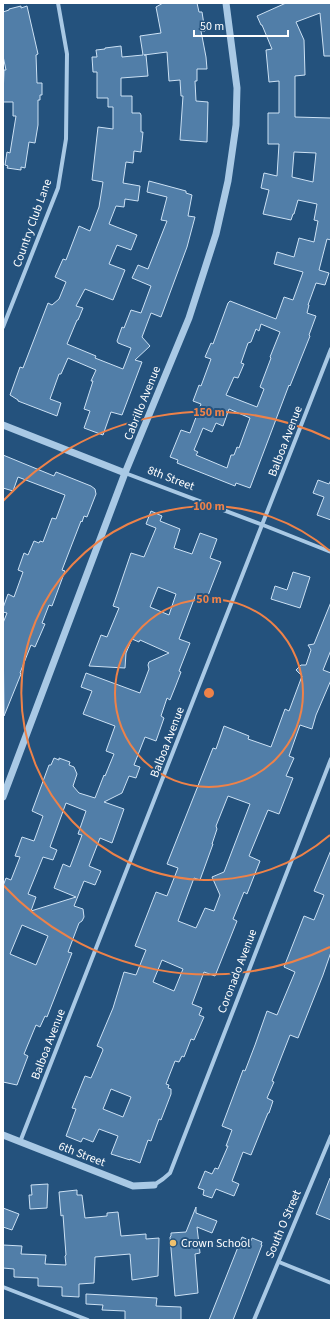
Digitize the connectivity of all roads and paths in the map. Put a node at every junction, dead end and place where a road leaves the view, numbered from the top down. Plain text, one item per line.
1 (58, 3) edge
2 (226, 3) edge
3 (3, 327) edge
4 (331, 349) edge
5 (3, 425) edge
6 (126, 473) junction
7 (263, 525) junction
8 (331, 552) edge
9 (331, 759) edge
10 (3, 797) edge
11 (3, 1135) edge
12 (331, 1136) edge
13 (20, 1142) junction
14 (154, 1185) joint
15 (279, 1262) junction
16 (331, 1282) edge
17 (3, 1287) edge
18 (88, 1320) edge
19 (254, 1320) edge

1 - 3 street, Country Club Lane
2 - 6 street, Cabrillo Avenue
4 - 7 street, Balboa Avenue
5 - 6 street, 8th Street
6 - 7 street, 8th Street
6 - 10 street, Cabrillo Avenue
7 - 8 street, 8th Street
7 - 13 street, Balboa Avenue
9 - 14 street, Coronado Avenue
11 - 13 street, 6th Street
12 - 15 street, South O Street
13 - 14 street, 6th Street
15 - 16 street
15 - 19 street, South O Street
17 - 18 street

